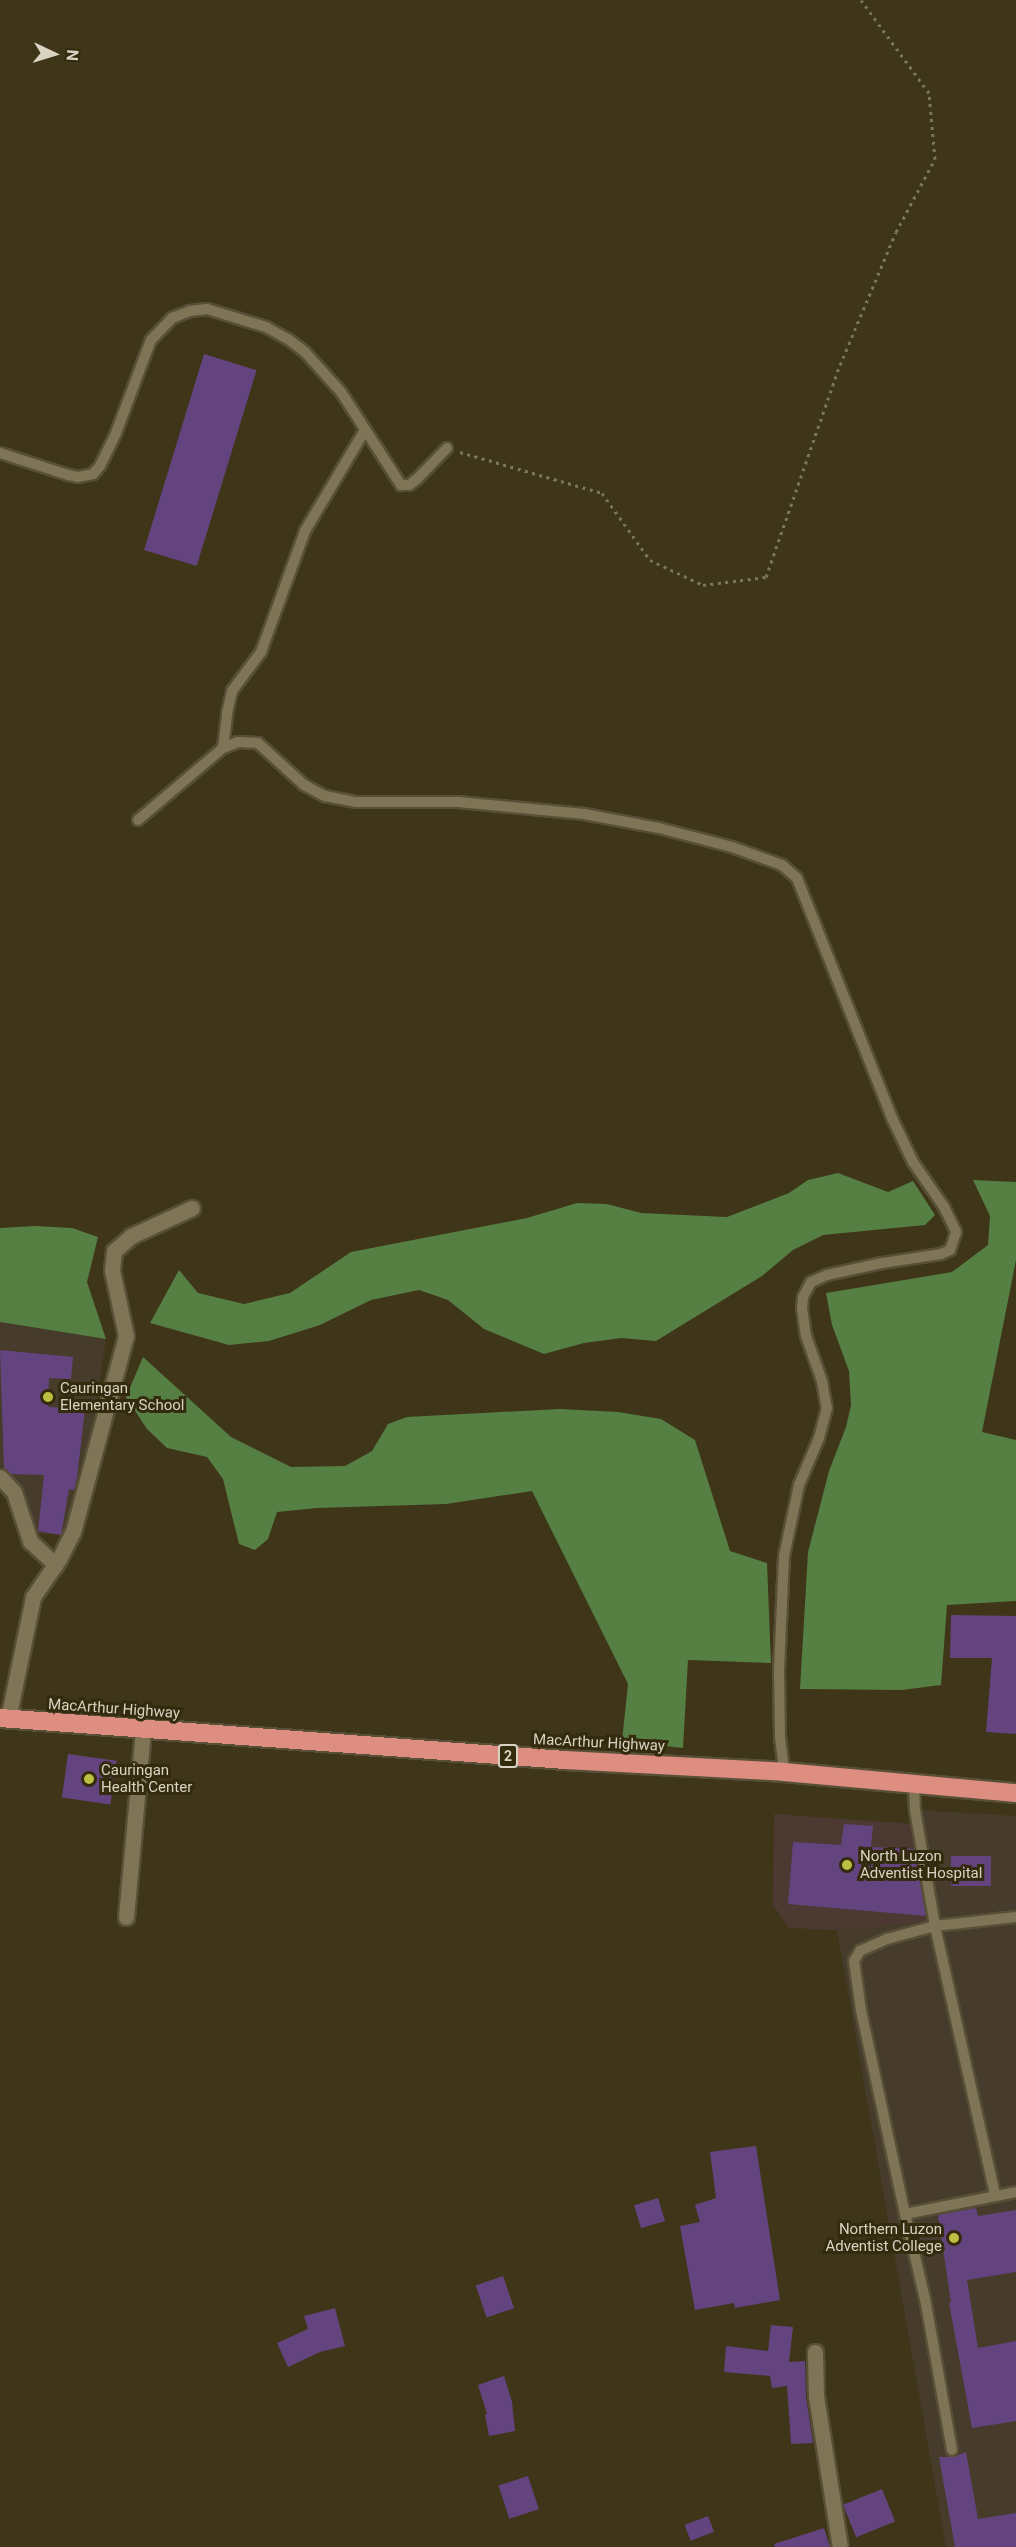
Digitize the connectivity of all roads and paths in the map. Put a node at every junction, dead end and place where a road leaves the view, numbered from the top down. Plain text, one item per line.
1 (861, 0) edge
2 (365, 430) junction
3 (447, 448) joint
4 (0, 453) edge
5 (223, 748) junction
6 (138, 820) dead end
7 (192, 1208) dead end
8 (0, 1477) edge
9 (56, 1565) junction
10 (4, 1719) edge
11 (143, 1730) junction
12 (784, 1772) junction
13 (914, 1784) junction
14 (1016, 1793) edge
15 (126, 1917) dead end
16 (1016, 1917) edge
17 (935, 1926) junction
18 (1016, 2192) edge
19 (995, 2194) junction
20 (905, 2214) junction
21 (815, 2352) dead end
22 (952, 2450) dead end
23 (840, 2547) edge

1 - 3 path
2 - 3 lane
2 - 4 lane
2 - 5 lane
5 - 6 lane
5 - 12 lane
7 - 9 street
8 - 9 street
9 - 10 street
10 - 11 highway, MacArthur Highway / 2
11 - 12 highway, MacArthur Highway / 2
11 - 15 street
12 - 13 highway, MacArthur Highway / 2
13 - 14 highway, MacArthur Highway / 2
13 - 17 lane
16 - 17 lane
17 - 19 lane
17 - 20 lane
18 - 19 lane
19 - 20 lane
20 - 22 lane
21 - 23 street

